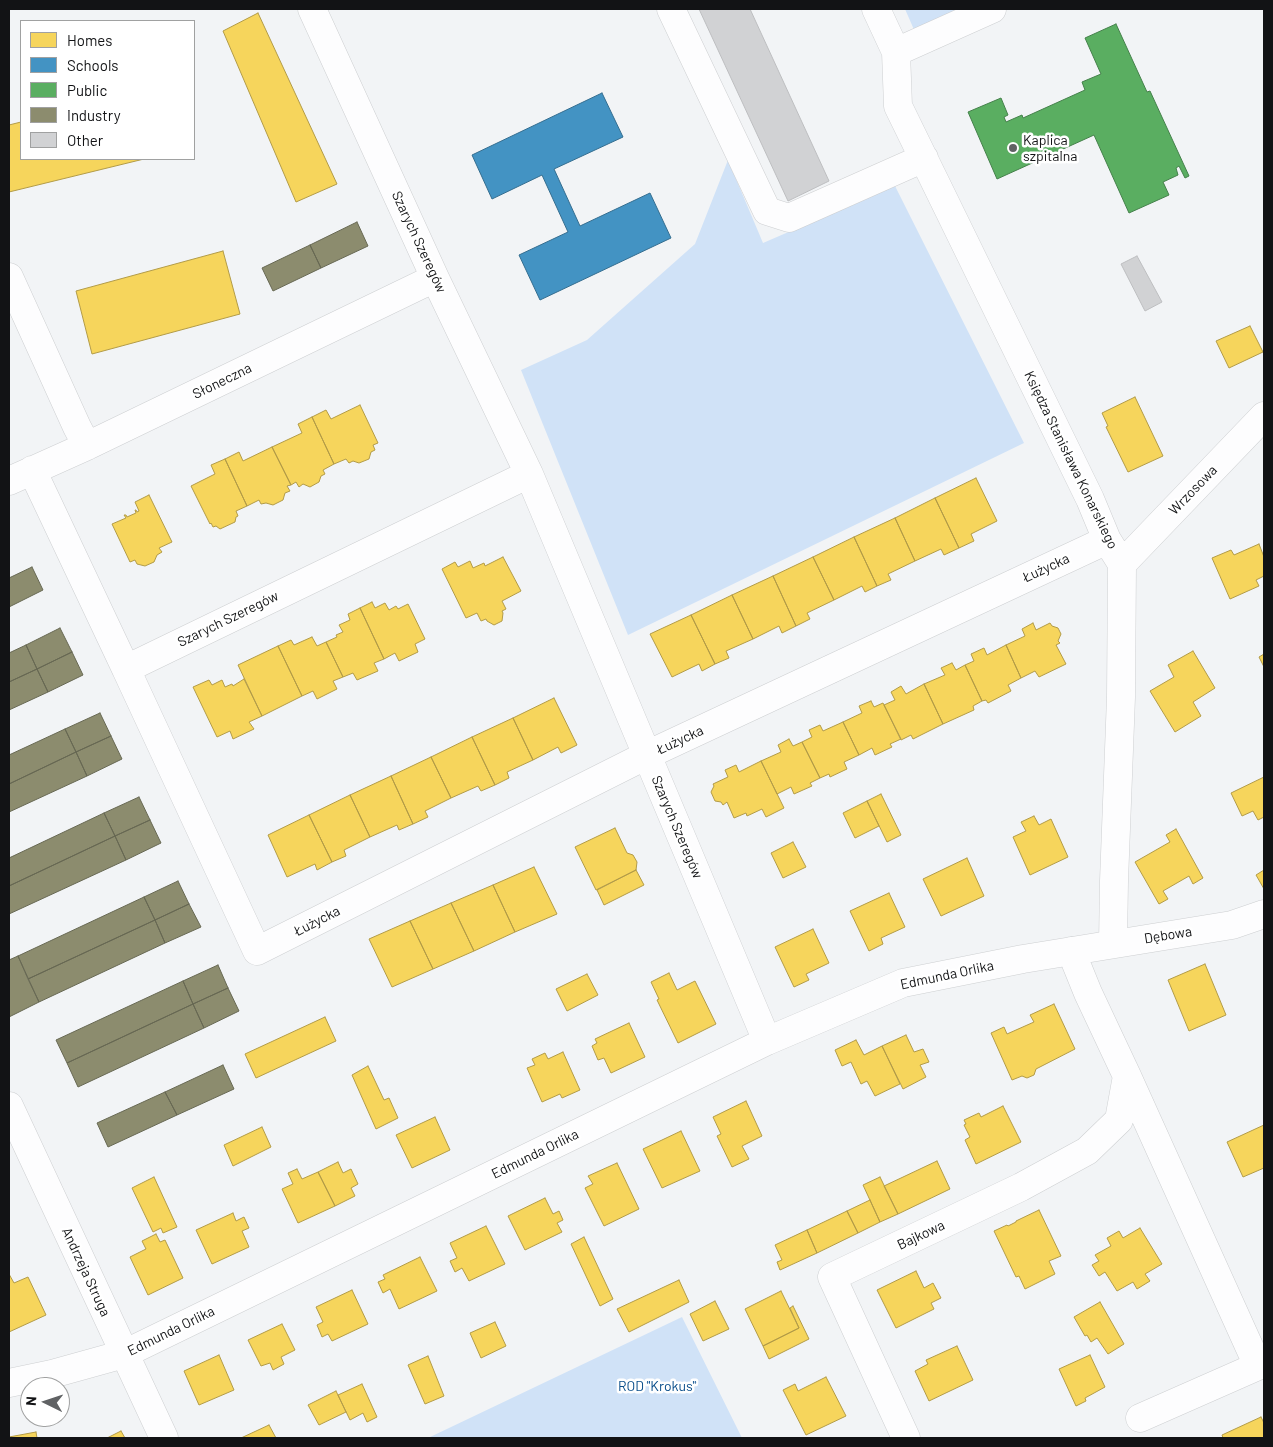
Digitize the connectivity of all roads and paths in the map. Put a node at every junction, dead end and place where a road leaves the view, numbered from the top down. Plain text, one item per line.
1 (312, 9) edge
2 (671, 9) edge
3 (876, 9) edge
4 (992, 9) edge
5 (896, 52) junction
6 (924, 158) junction
7 (9, 277) edge
8 (435, 278) junction
9 (1264, 416) edge
10 (87, 446) junction
11 (529, 474) junction
12 (21, 475) edge
13 (1107, 540) junction
14 (1122, 564) junction
15 (126, 669) junction
16 (647, 755) junction
17 (1264, 914) edge
18 (1113, 944) junction
19 (1071, 951) junction
20 (766, 1041) junction
21 (1127, 1076) junction
22 (9, 1106) edge
23 (124, 1354) junction
24 (9, 1383) edge
25 (1140, 1418) dead end
26 (164, 1438) edge
27 (906, 1438) edge

1 - 8 street, Szarych Szeregów
2 - 6 street
3 - 5 street, Księdza Stanisława Konarskiego
4 - 5 street
5 - 6 street, Księdza Stanisława Konarskiego
6 - 13 street, Księdza Stanisława Konarskiego
7 - 10 street
8 - 10 street, Słoneczna
8 - 11 street, Szarych Szeregów
9 - 14 street, Wrzosowa
10 - 12 street, Słoneczna
11 - 15 street, Szarych Szeregów
11 - 16 street, Szarych Szeregów
12 - 15 street
13 - 14 street, Księdza Stanisława Konarskiego
13 - 16 street, Łużycka
14 - 18 street, Księdza Stanisława Konarskiego
15 - 16 street, Łużycka
16 - 20 street, Szarych Szeregów
17 - 18 street, Dębowa
18 - 19 street, Dębowa
19 - 20 street, Edmunda Orlika
19 - 21 street
20 - 23 street, Edmunda Orlika
21 - 25 street
21 - 27 street, Bajkowa
22 - 23 street, Andrzeja Struga
23 - 24 street, Edmunda Orlika
23 - 26 street, Andrzeja Struga

